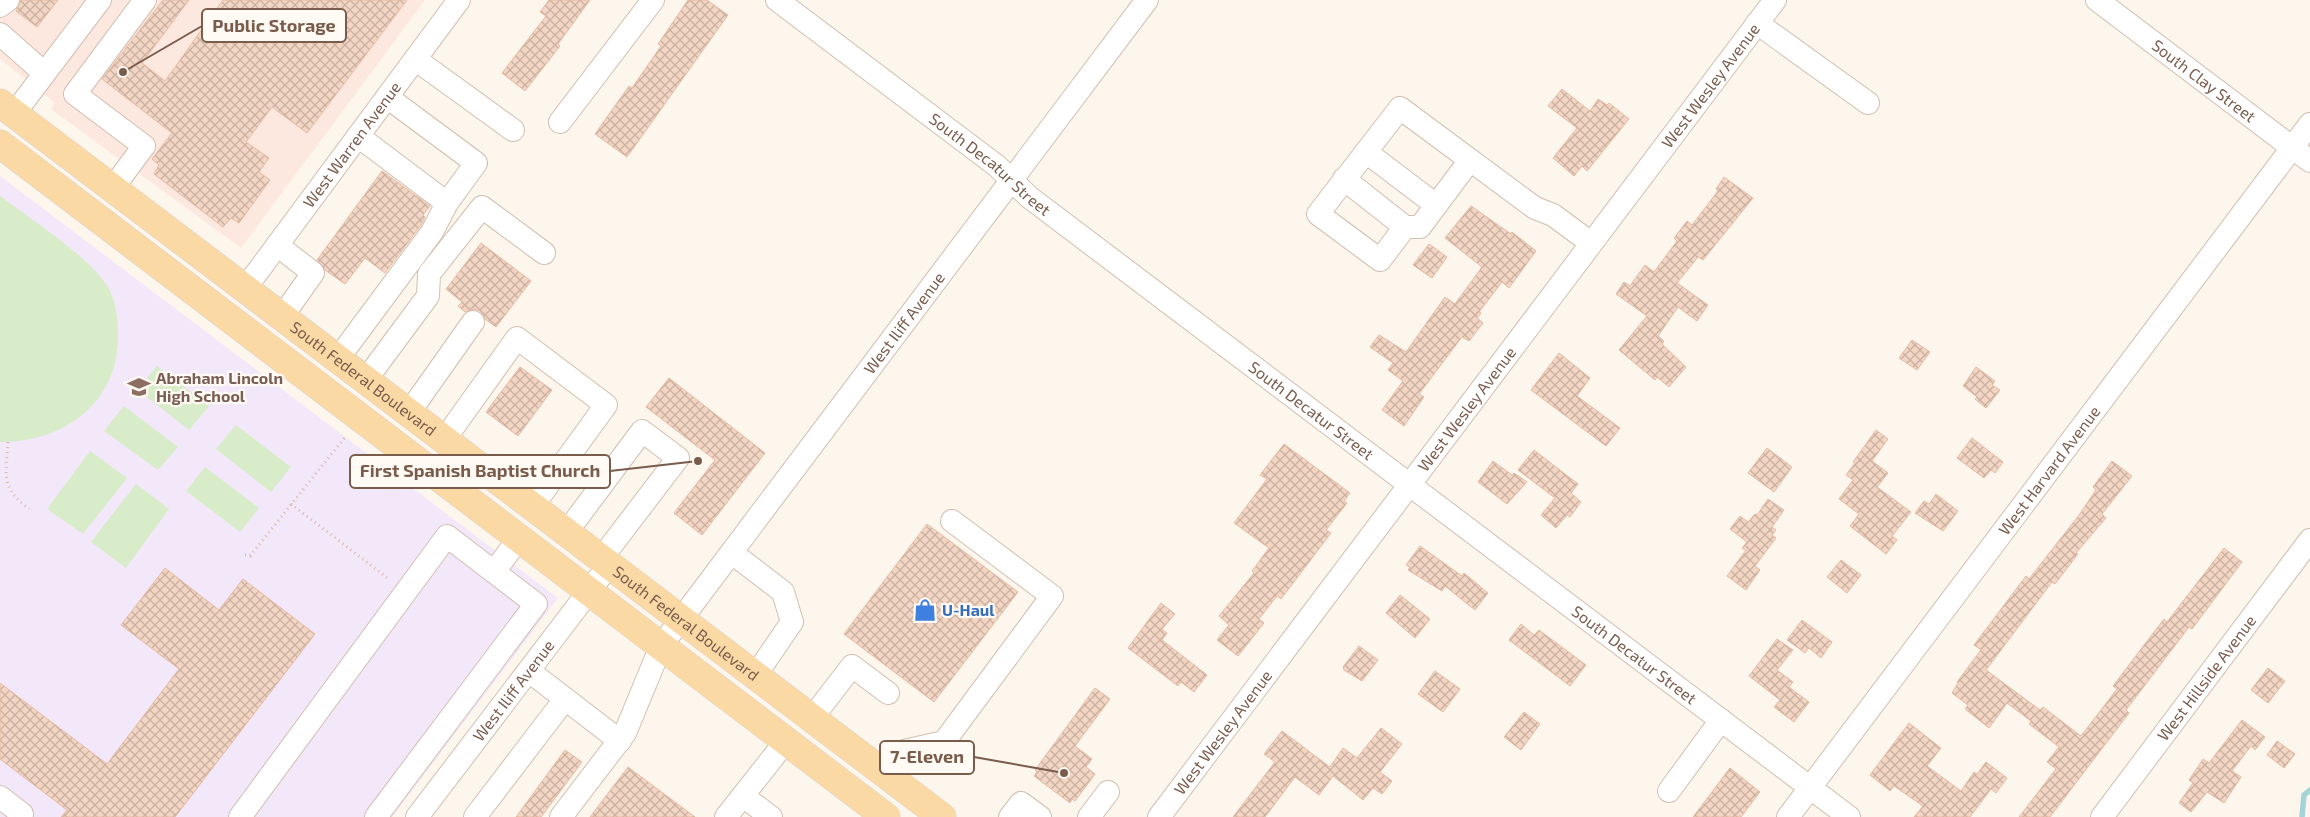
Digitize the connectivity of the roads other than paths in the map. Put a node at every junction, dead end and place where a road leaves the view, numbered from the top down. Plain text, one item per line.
1 (8, 0) edge
2 (100, 0) edge
3 (145, 0) edge
4 (459, 0) edge
5 (653, 0) edge
6 (777, 0) edge
7 (1147, 0) edge
8 (1775, 0) edge
9 (2097, 0) edge
10 (0, 6) edge
11 (1757, 23) junction
12 (0, 34) edge
13 (415, 60) junction
14 (44, 72) junction
15 (388, 97) junction
16 (1868, 103) dead end
17 (7, 108) edge
18 (560, 122) dead end
19 (2310, 124) edge
20 (513, 130) dead end
21 (358, 136) junction
22 (0, 144) edge
23 (2292, 148) junction
24 (1366, 152) junction
25 (1470, 160) junction
26 (2310, 162) edge
27 (1344, 179) junction
28 (1012, 180) junction
29 (112, 189) junction
30 (447, 204) junction
31 (1436, 205) junction
32 (1405, 227) junction
33 (1591, 243) junction
34 (277, 245) junction
35 (544, 253) dead end
36 (244, 290) junction
37 (281, 318) junction
38 (473, 322) dead end
39 (337, 360) junction
40 (365, 381) junction
41 (408, 414) junction
42 (444, 440) junction
43 (1409, 484) junction
44 (532, 507) junction
45 (952, 522) dead end
46 (566, 533) junction
47 (519, 538) junction
48 (2310, 540) edge
49 (732, 553) junction
50 (605, 562) junction
51 (494, 572) junction
52 (589, 592) junction
53 (682, 620) junction
54 (661, 646) junction
55 (529, 671) junction
56 (755, 676) junction
57 (888, 693) dead end
58 (565, 699) junction
59 (812, 718) junction
60 (1721, 720) junction
61 (620, 741) junction
62 (786, 741) junction
63 (886, 774) junction
64 (1810, 788) junction
65 (1108, 792) dead end
66 (1669, 792) dead end
67 (743, 796) junction
68 (0, 797) edge
69 (20, 817) edge
70 (240, 817) edge
71 (376, 817) edge
72 (417, 817) edge
73 (475, 817) edge
74 (561, 817) edge
75 (726, 817) edge
76 (771, 817) edge
77 (886, 817) edge
78 (942, 817) edge
79 (1010, 817) edge
80 (1040, 817) edge
81 (1088, 817) edge
82 (1159, 817) edge
83 (1788, 817) edge
84 (1849, 817) edge
85 (2102, 817) edge

1 - 10 street
2 - 14 street
3 - 29 street
4 - 13 street, West Warren Avenue
5 - 18 street
6 - 28 street, South Decatur Street
7 - 28 street, West Iliff Avenue
8 - 11 street, West Wesley Avenue
9 - 23 street, South Clay Street
11 - 16 street
11 - 33 street, West Wesley Avenue
12 - 14 street
13 - 15 street, West Warren Avenue
13 - 20 street
14 - 17 street
15 - 21 street, West Warren Avenue
15 - 30 street
17 - 29 main road, South Federal Boulevard
19 - 23 street, West Harvard Avenue
21 - 30 street
21 - 34 street, West Warren Avenue
22 - 47 main road, South Federal Boulevard
23 - 26 street, South Clay Street
23 - 64 street, West Harvard Avenue
24 - 25 street
24 - 27 street
24 - 31 street
25 - 31 street
25 - 33 street
27 - 32 street
27 - 32 street
28 - 43 street, South Decatur Street
28 - 49 street, West Iliff Avenue
29 - 36 main road, South Federal Boulevard
30 - 39 street
31 - 32 street
33 - 43 street, West Wesley Avenue
34 - 36 street, West Warren Avenue
34 - 37 street
35 - 40 street
36 - 37 main road, South Federal Boulevard
37 - 39 main road, South Federal Boulevard
38 - 41 street
39 - 40 main road, South Federal Boulevard
40 - 41 main road, South Federal Boulevard
41 - 42 main road, South Federal Boulevard
42 - 44 main road, South Federal Boulevard
42 - 44 street
43 - 60 street, South Decatur Street
43 - 82 street, West Wesley Avenue
44 - 46 main road, South Federal Boulevard
45 - 63 street
46 - 50 main road, South Federal Boulevard
46 - 50 street, West Iliff Avenue
47 - 51 street
47 - 52 main road, South Federal Boulevard
48 - 85 street, West Hillside Avenue
49 - 53 street, West Iliff Avenue
49 - 56 street
50 - 52 street, West Iliff Avenue
50 - 53 main road, South Federal Boulevard
51 - 70 street
51 - 71 street
52 - 54 main road, South Federal Boulevard
52 - 55 street, West Iliff Avenue
53 - 54 street, West Iliff Avenue
53 - 56 main road, South Federal Boulevard
54 - 61 street, West Iliff Avenue
54 - 62 main road, South Federal Boulevard
55 - 58 street
55 - 72 street, West Iliff Avenue
56 - 59 main road, South Federal Boulevard
57 - 59 street
58 - 61 street
58 - 73 street
59 - 63 main road, South Federal Boulevard
60 - 64 street, South Decatur Street
60 - 66 street
61 - 74 street, West Iliff Avenue
62 - 67 street
62 - 77 main road, South Federal Boulevard
63 - 78 main road, South Federal Boulevard
64 - 83 street, West Harvard Avenue
64 - 84 street, South Decatur Street
65 - 81 street
67 - 75 street
67 - 76 street
68 - 69 street
79 - 80 street

